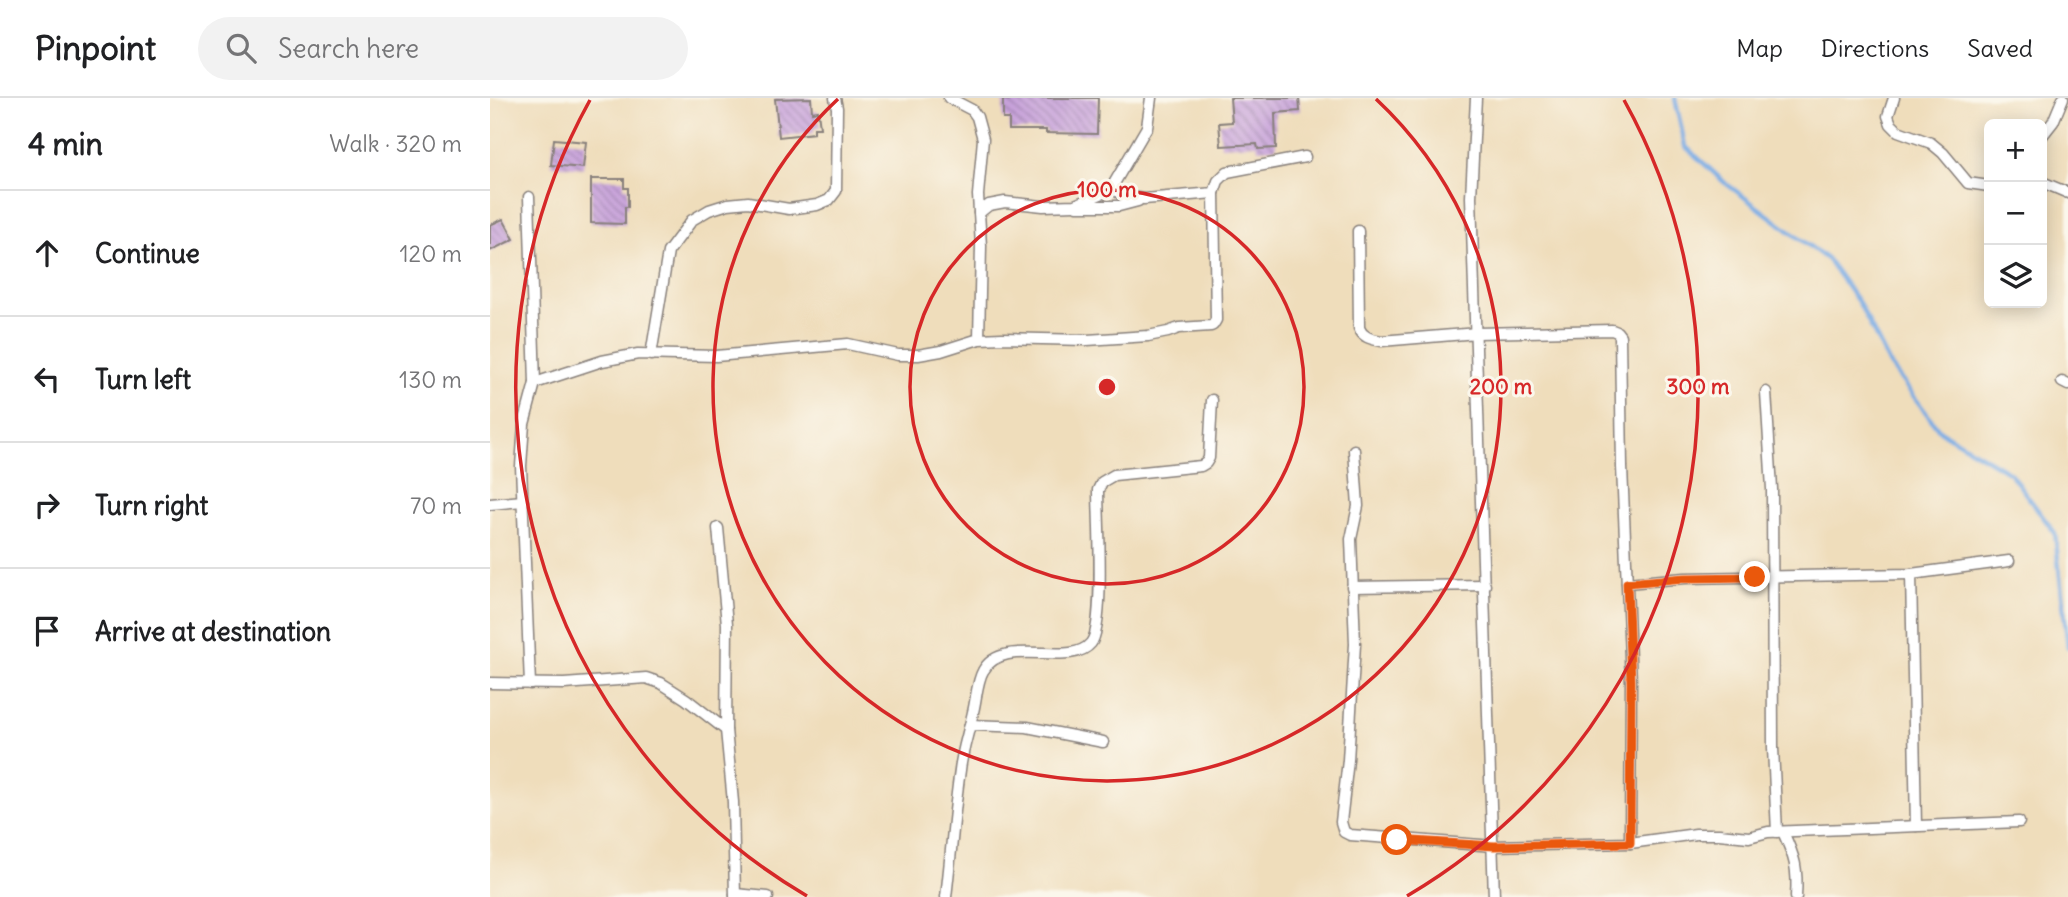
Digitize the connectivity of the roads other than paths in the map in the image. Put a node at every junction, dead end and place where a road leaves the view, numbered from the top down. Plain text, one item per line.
1 (835, 98) edge
2 (949, 98) edge
3 (1151, 98) edge
4 (1475, 98) edge
5 (1894, 98) edge
6 (2063, 98) edge
7 (2047, 130) edge
8 (1304, 157) dead end
9 (2047, 184) edge
10 (1984, 185) edge
11 (1112, 187) junction
12 (1214, 193) junction
13 (2068, 193) edge
14 (529, 197) dead end
15 (1144, 199) junction
16 (1074, 205) junction
17 (979, 213) junction
18 (1358, 231) dead end
19 (1477, 333) junction
20 (979, 340) junction
21 (651, 355) junction
22 (535, 383) junction
23 (1766, 391) dead end
24 (1212, 400) dead end
25 (1354, 450) dead end
26 (523, 501) junction
27 (490, 504) edge
28 (718, 528) dead end
29 (2009, 561) dead end
30 (1911, 574) junction
31 (1773, 577) junction
32 (1627, 583) junction
33 (1485, 585) junction
34 (1352, 587) junction
35 (490, 683) edge
36 (530, 684) junction
37 (970, 725) junction
38 (726, 730) junction
39 (1103, 742) dead end
40 (2019, 822) dead end
41 (1916, 826) junction
42 (1780, 832) junction
43 (1630, 843) junction
44 (1494, 846) junction
45 (735, 896) edge
46 (768, 897) edge
47 (946, 897) edge
48 (1494, 897) edge
49 (1796, 897) edge

1 - 21 street
2 - 17 street
3 - 11 street
4 - 19 street
5 - 10 street
6 - 7 street
8 - 12 street
9 - 13 street
11 - 15 street
11 - 16 street
12 - 15 street
12 - 20 street
14 - 22 street
15 - 16 street
16 - 17 street
17 - 20 street
18 - 19 street
19 - 32 street
19 - 33 street
20 - 21 street
21 - 22 street
22 - 26 street
23 - 31 street
24 - 37 street
25 - 34 street
26 - 27 street
26 - 36 street
28 - 38 street
29 - 30 street
30 - 31 street
30 - 41 street
31 - 32 street
31 - 42 street
32 - 43 street
33 - 34 street
33 - 44 street
34 - 44 street
35 - 36 street
36 - 38 street
37 - 39 street
37 - 47 street
38 - 45 street
40 - 41 street
41 - 42 street
42 - 43 street
42 - 49 street
43 - 44 street
44 - 48 street
45 - 46 street

